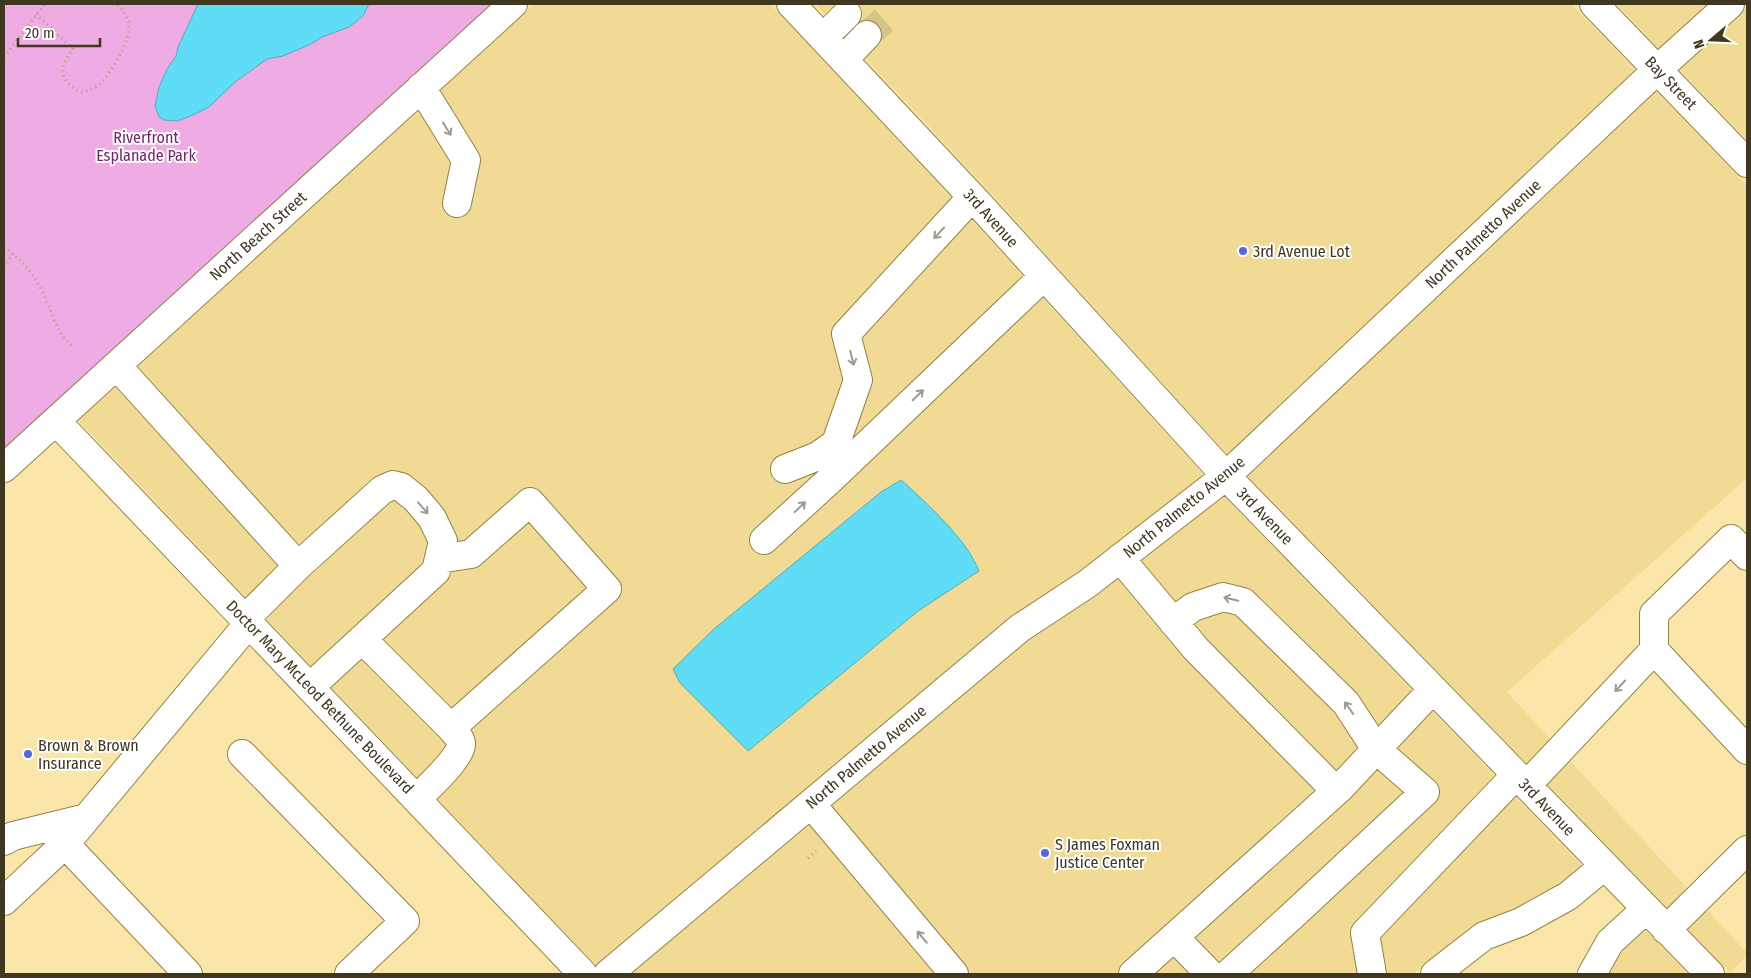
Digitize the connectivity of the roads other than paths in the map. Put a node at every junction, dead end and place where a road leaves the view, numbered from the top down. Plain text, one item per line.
1 (513, 4) edge
2 (791, 4) edge
3 (1594, 4) edge
4 (1730, 4) edge
5 (847, 14) tunnel mouth
6 (867, 35) tunnel mouth
7 (823, 38) junction
8 (844, 59) junction
9 (1658, 69) junction
10 (421, 87) junction
11 (1747, 163) edge
12 (972, 197) junction
13 (457, 203) dead end
14 (1044, 276) junction
15 (116, 366) junction
16 (56, 421) junction
17 (4, 468) edge
18 (785, 469) dead end
19 (1226, 476) junction
20 (764, 540) dead end
21 (441, 550) junction
22 (1747, 556) edge
23 (1120, 558) junction
24 (298, 566) junction
25 (247, 621) junction
26 (1173, 622) junction
27 (362, 639) junction
28 (1654, 650) junction
29 (310, 687) junction
30 (1433, 689) junction
31 (451, 728) junction
32 (1376, 749) junction
33 (1747, 750) edge
34 (242, 754) dead end
35 (1521, 780) junction
36 (1336, 791) junction
37 (417, 799) junction
38 (811, 804) junction
39 (86, 818) junction
40 (4, 841) edge
41 (65, 844) junction
42 (1747, 850) edge
43 (1604, 866) junction
44 (4, 901) edge
45 (1646, 909) junction
46 (1666, 930) junction
47 (1174, 937) junction
48 (188, 974) edge
49 (349, 974) edge
50 (582, 974) edge
51 (608, 974) edge
52 (954, 974) edge
53 (1133, 974) edge
54 (1210, 974) edge
55 (1228, 974) edge
56 (1372, 974) edge
57 (1435, 974) edge
58 (1592, 974) edge
59 (1710, 974) edge

1 - 10 street, North Beach Street
2 - 7 street, 3rd Avenue
3 - 9 street, Bay Street
4 - 9 street, North Palmetto Avenue
5 - 7 street
6 - 8 street
7 - 8 street, 3rd Avenue
8 - 12 street, 3rd Avenue
9 - 11 street, Bay Street
9 - 19 street, North Palmetto Avenue
10 -> 13 street
10 - 15 street, North Beach Street
12 - 14 street, 3rd Avenue
12 -> 18 street
14 - 19 street, 3rd Avenue
20 -> 14 street
15 - 16 street, North Beach Street
15 - 24 street
16 - 17 street, North Beach Street
16 - 25 street, Doctor Mary McLeod Bethune Boulevard
19 - 23 street, North Palmetto Avenue
19 - 30 street, 3rd Avenue
24 -> 21 street
21 - 27 street
21 - 31 street
22 - 28 street
23 - 26 street
23 - 38 street, North Palmetto Avenue
24 - 25 street
25 - 29 street, Doctor Mary McLeod Bethune Boulevard
25 - 39 street
32 -> 26 street
26 - 36 street
27 - 29 street
27 - 31 street
28 - 33 street
28 -> 35 street
29 - 37 street, Doctor Mary McLeod Bethune Boulevard
30 - 32 street
30 - 35 street, 3rd Avenue
31 - 37 street
32 - 36 street
32 - 55 street
34 - 49 street
35 - 43 street, 3rd Avenue
35 - 56 street
36 - 47 street
37 - 50 street, Doctor Mary McLeod Bethune Boulevard
38 - 51 street, North Palmetto Avenue
52 -> 38 street
39 - 40 street
39 - 41 street
41 - 44 street
41 - 48 street
42 - 46 street
43 - 45 street, 3rd Avenue
43 - 57 street
45 - 46 street, 3rd Avenue
45 - 58 street
46 - 59 street, 3rd Avenue
47 - 53 street
47 - 54 street

